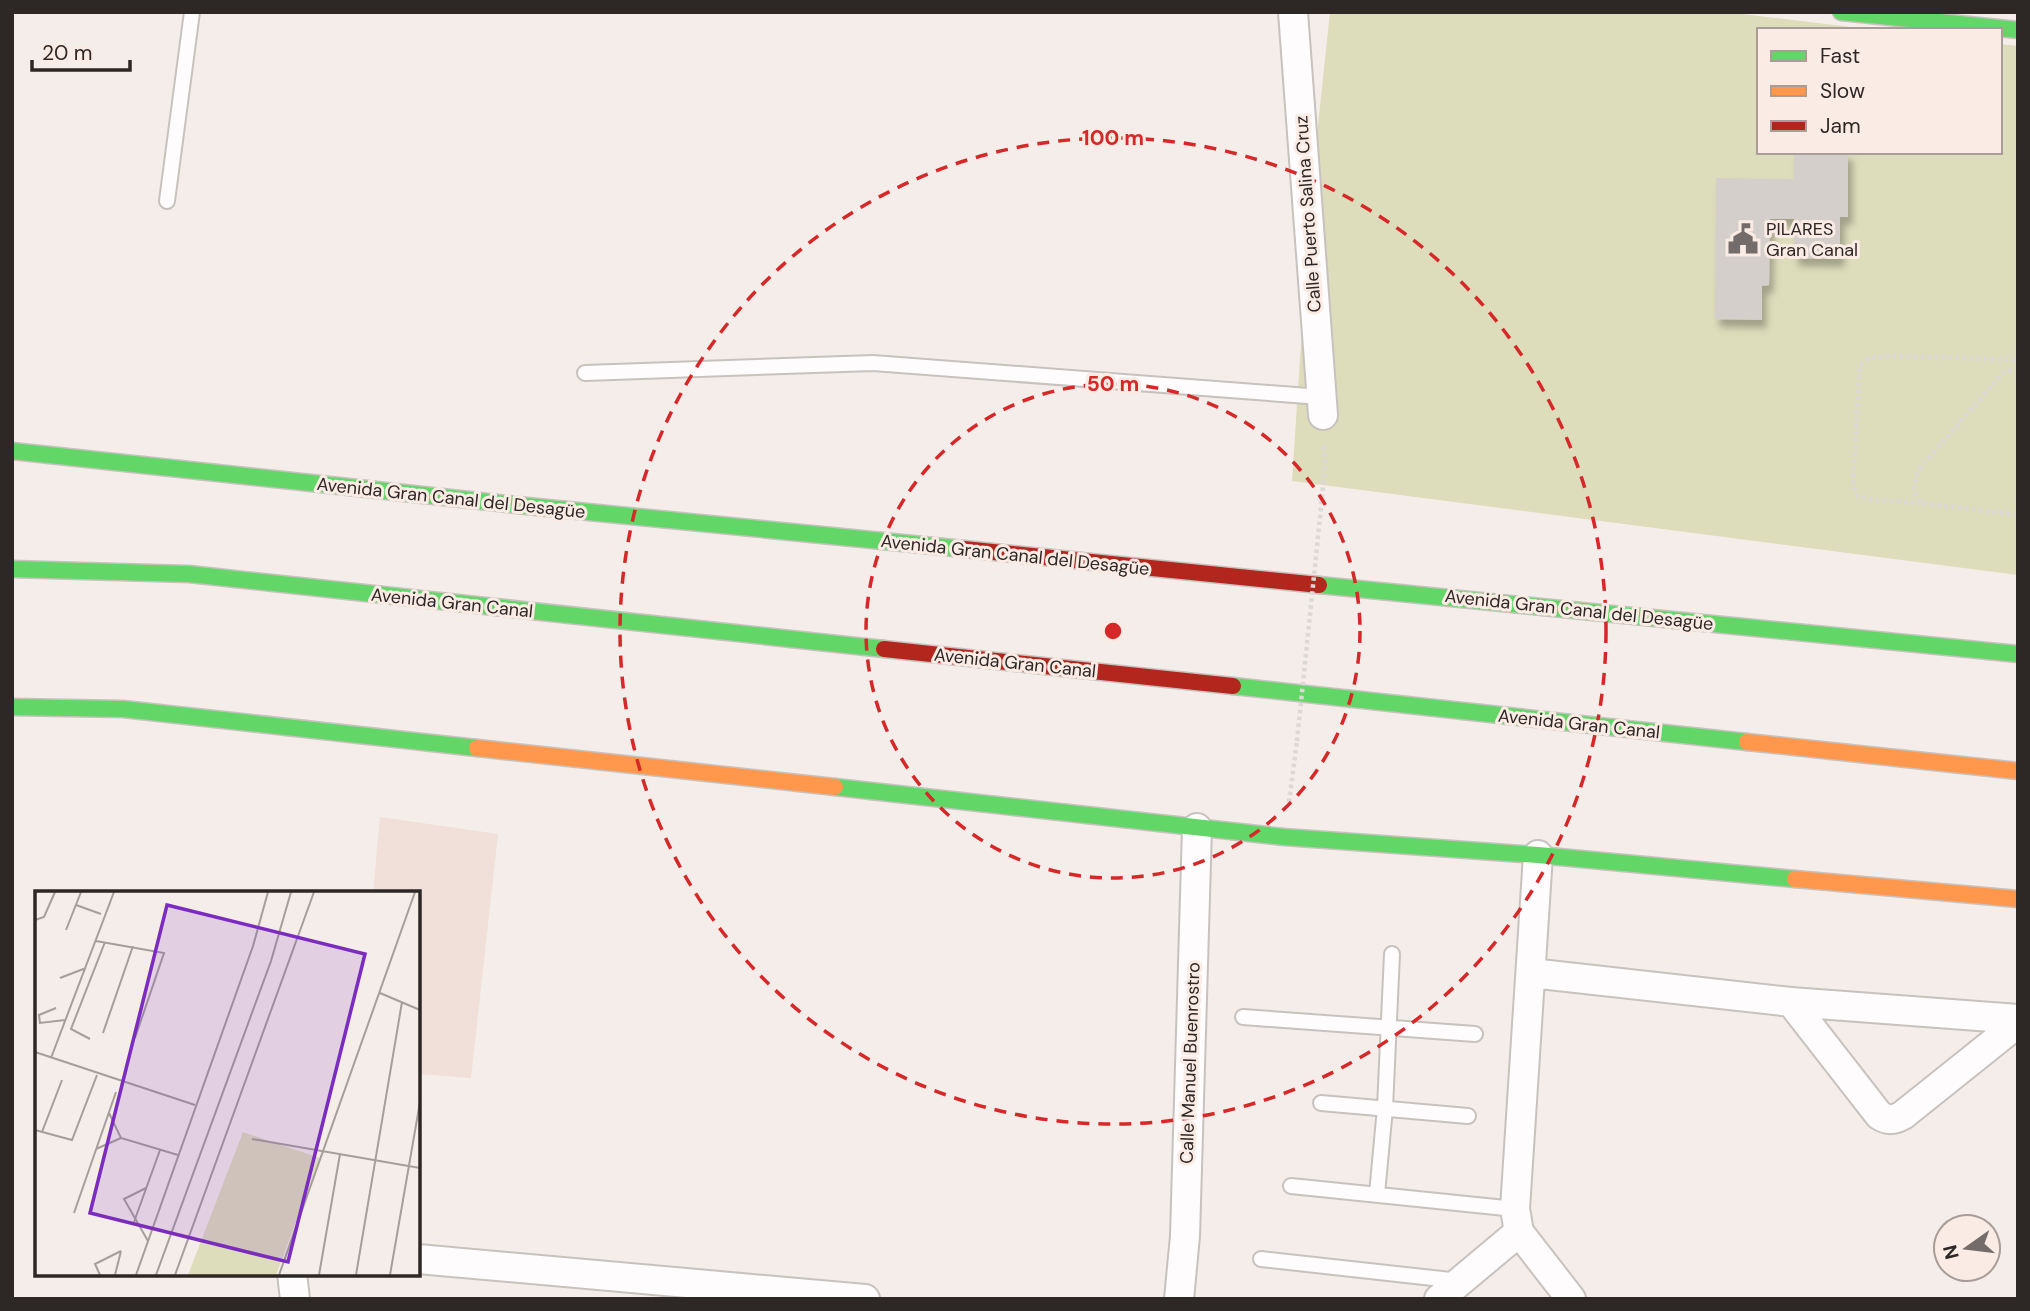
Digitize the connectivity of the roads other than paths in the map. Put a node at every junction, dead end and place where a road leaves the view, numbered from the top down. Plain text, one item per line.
1 (192, 12) edge
2 (1293, 12) edge
3 (1841, 12) edge
4 (1998, 28) edge
5 (167, 201) dead end
6 (586, 373) dead end
7 (1322, 406) joint
8 (12, 451) edge
9 (12, 569) edge
10 (2018, 654) edge
11 (12, 707) edge
12 (2018, 771) edge
13 (1197, 828) junction
14 (1538, 855) junction
15 (2018, 899) edge
16 (1392, 954) dead end
17 (1531, 973) junction
18 (1791, 1002) junction
19 (1243, 1017) dead end
20 (2018, 1021) edge
21 (1389, 1027) junction
22 (1475, 1034) dead end
23 (1321, 1103) dead end
24 (1385, 1108) junction
25 (1468, 1116) dead end
26 (1291, 1186) dead end
27 (1377, 1194) junction
28 (1517, 1220) junction
29 (420, 1259) edge
30 (1261, 1259) dead end
31 (292, 1276) edge
32 (1461, 1281) junction
33 (295, 1299) edge
34 (865, 1299) edge
35 (1180, 1299) edge
36 (1439, 1299) edge
37 (1571, 1299) edge

1 - 5 lane
2 - 7 street, Calle Puerto Salina Cruz
3 - 4 main road
6 - 7 lane
8 - 10 main road, Avenida Gran Canal del Desagüe
9 - 12 main road, Avenida Gran Canal
11 - 13 main road
13 - 14 main road
13 - 35 street, Calle Manuel Buenrostro
14 - 15 main road
14 - 17 street
16 - 21 lane
17 - 18 street
17 - 28 street
18 - 20 street
18 - 20 street
19 - 21 lane
21 - 22 lane
21 - 24 lane
23 - 24 lane
24 - 25 lane
24 - 27 lane
26 - 27 lane
27 - 28 lane
28 - 32 street
28 - 37 street
29 - 34 street
30 - 32 lane
31 - 33 street
32 - 36 street

